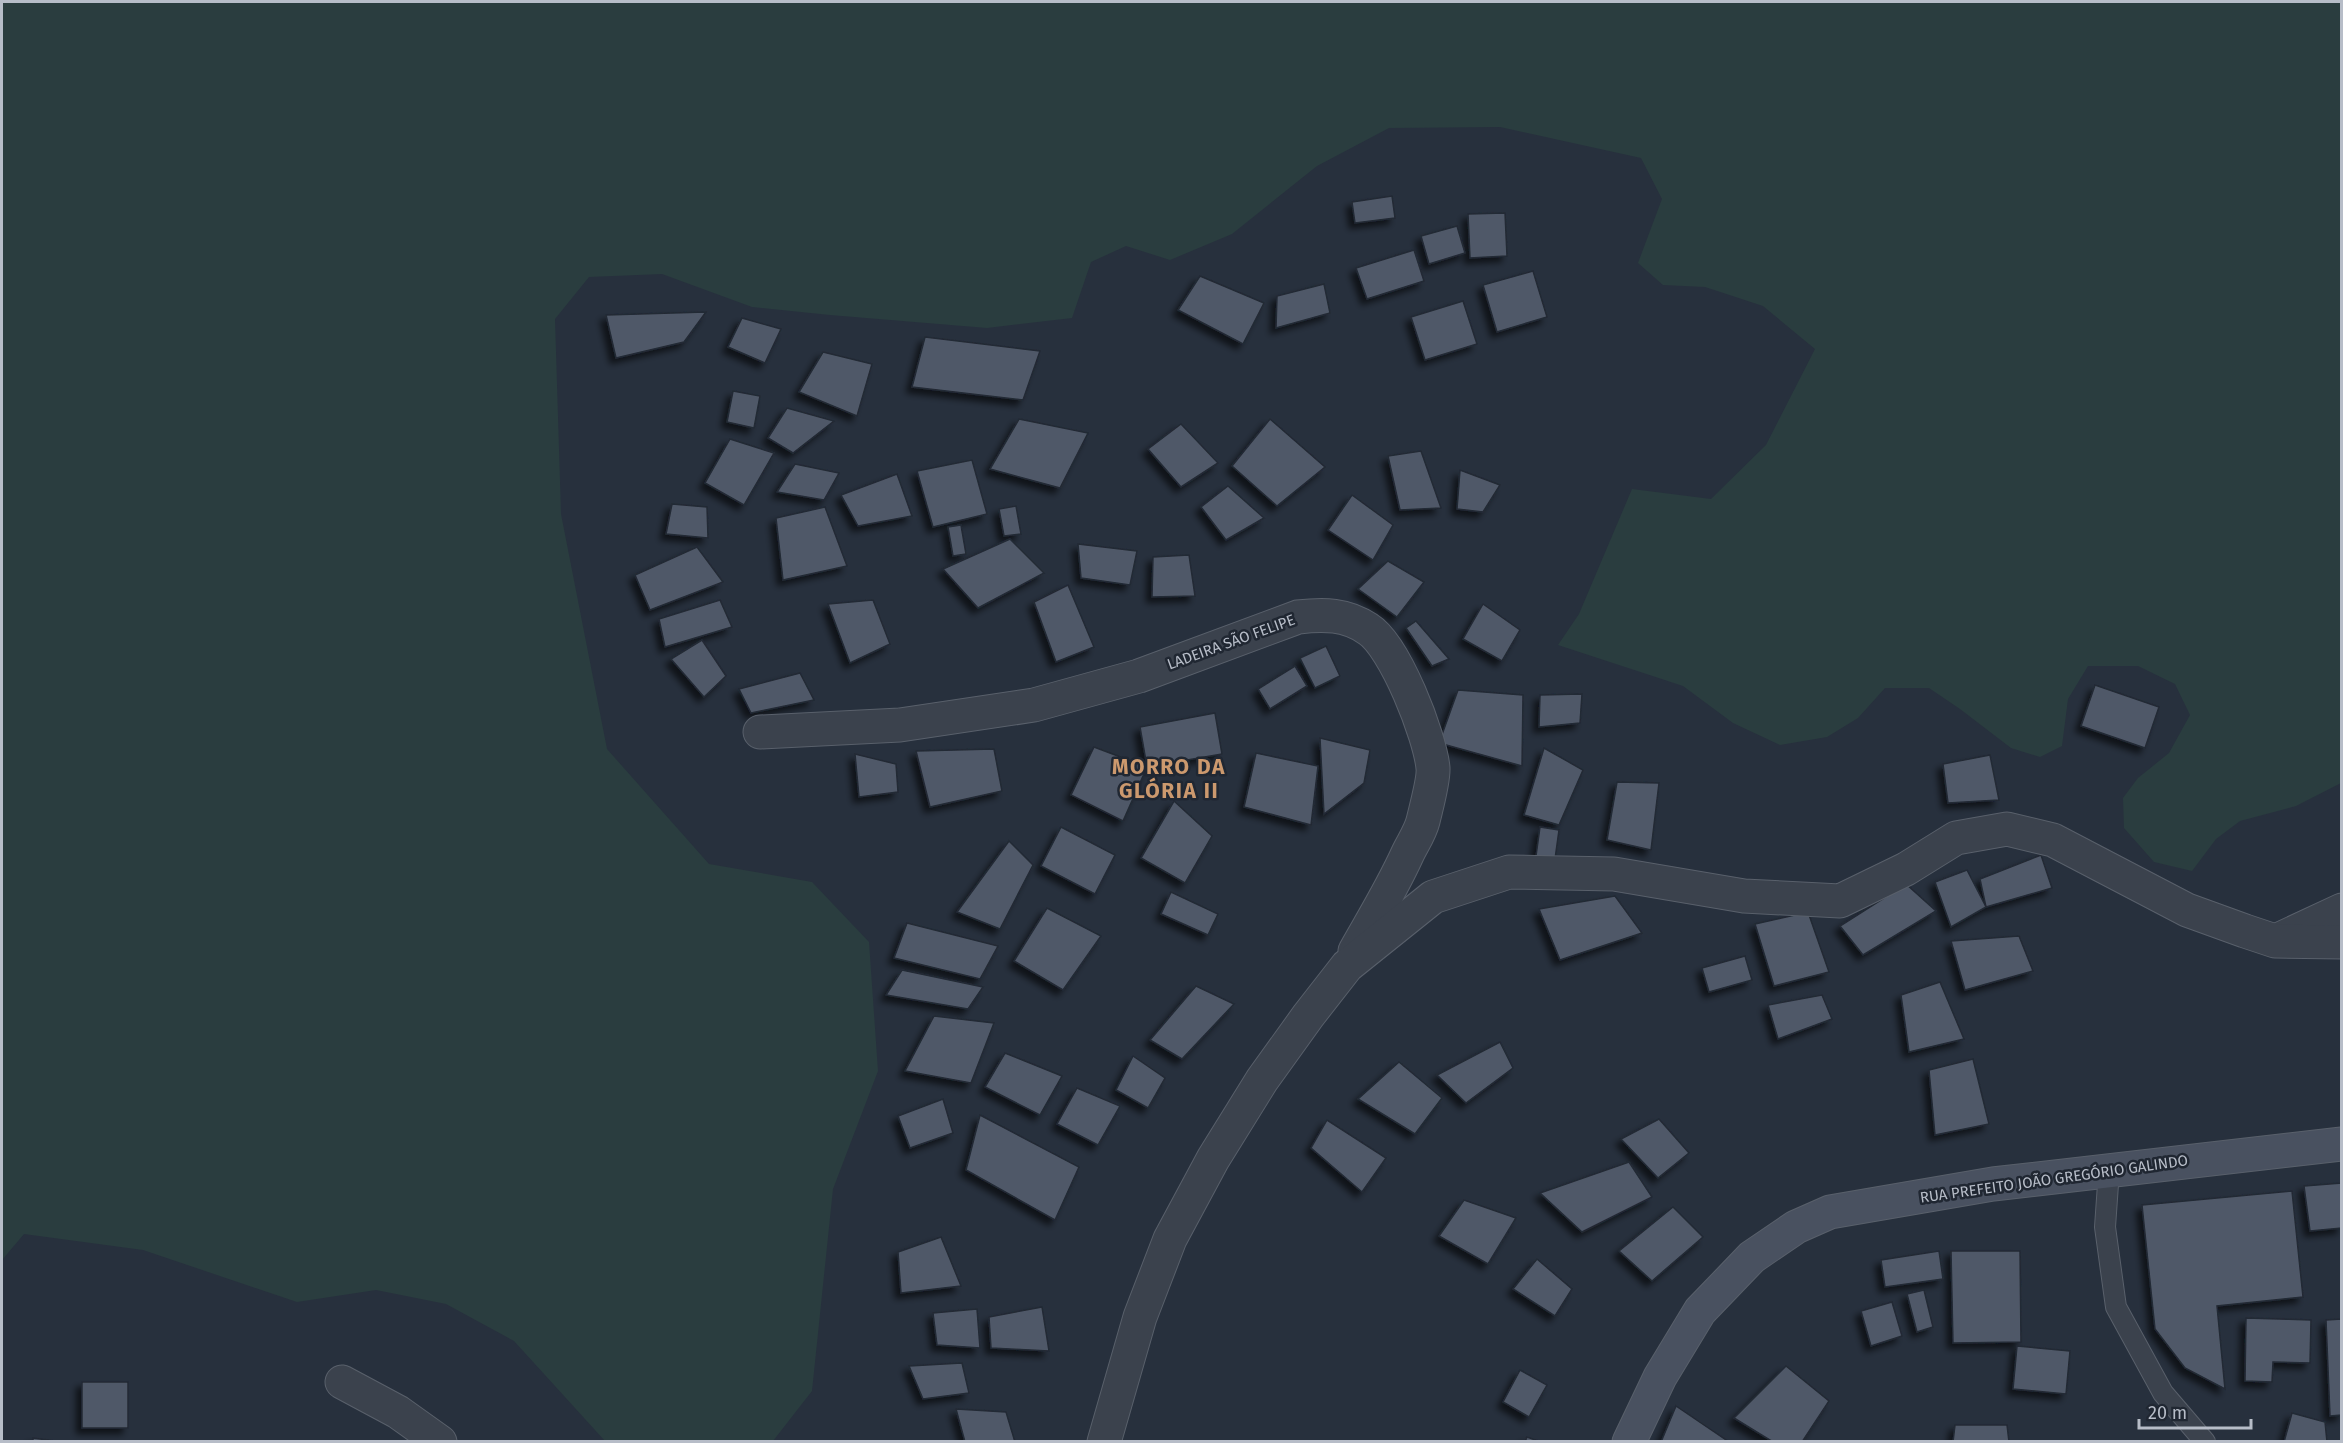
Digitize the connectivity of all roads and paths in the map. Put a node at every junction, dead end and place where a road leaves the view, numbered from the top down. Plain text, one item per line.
1 (760, 732) dead end
2 (2342, 910) edge
3 (2275, 941) junction
4 (2342, 942) edge
5 (1347, 966) junction
6 (2342, 1144) edge
7 (2109, 1170) junction
8 (342, 1382) dead end
9 (440, 1442) edge
10 (1104, 1442) edge
11 (1629, 1442) edge
12 (2205, 1442) edge

1 - 5 street, LADEIRA SÃO FELIPE
2 - 3 street
3 - 4 street
3 - 5 street
5 - 10 street
6 - 7 main road, RUA PREFEITO JOÃO GREGÓRIO GALINDO
7 - 11 main road, RUA PREFEITO JOÃO GREGÓRIO GALINDO
7 - 12 lane
8 - 9 street

